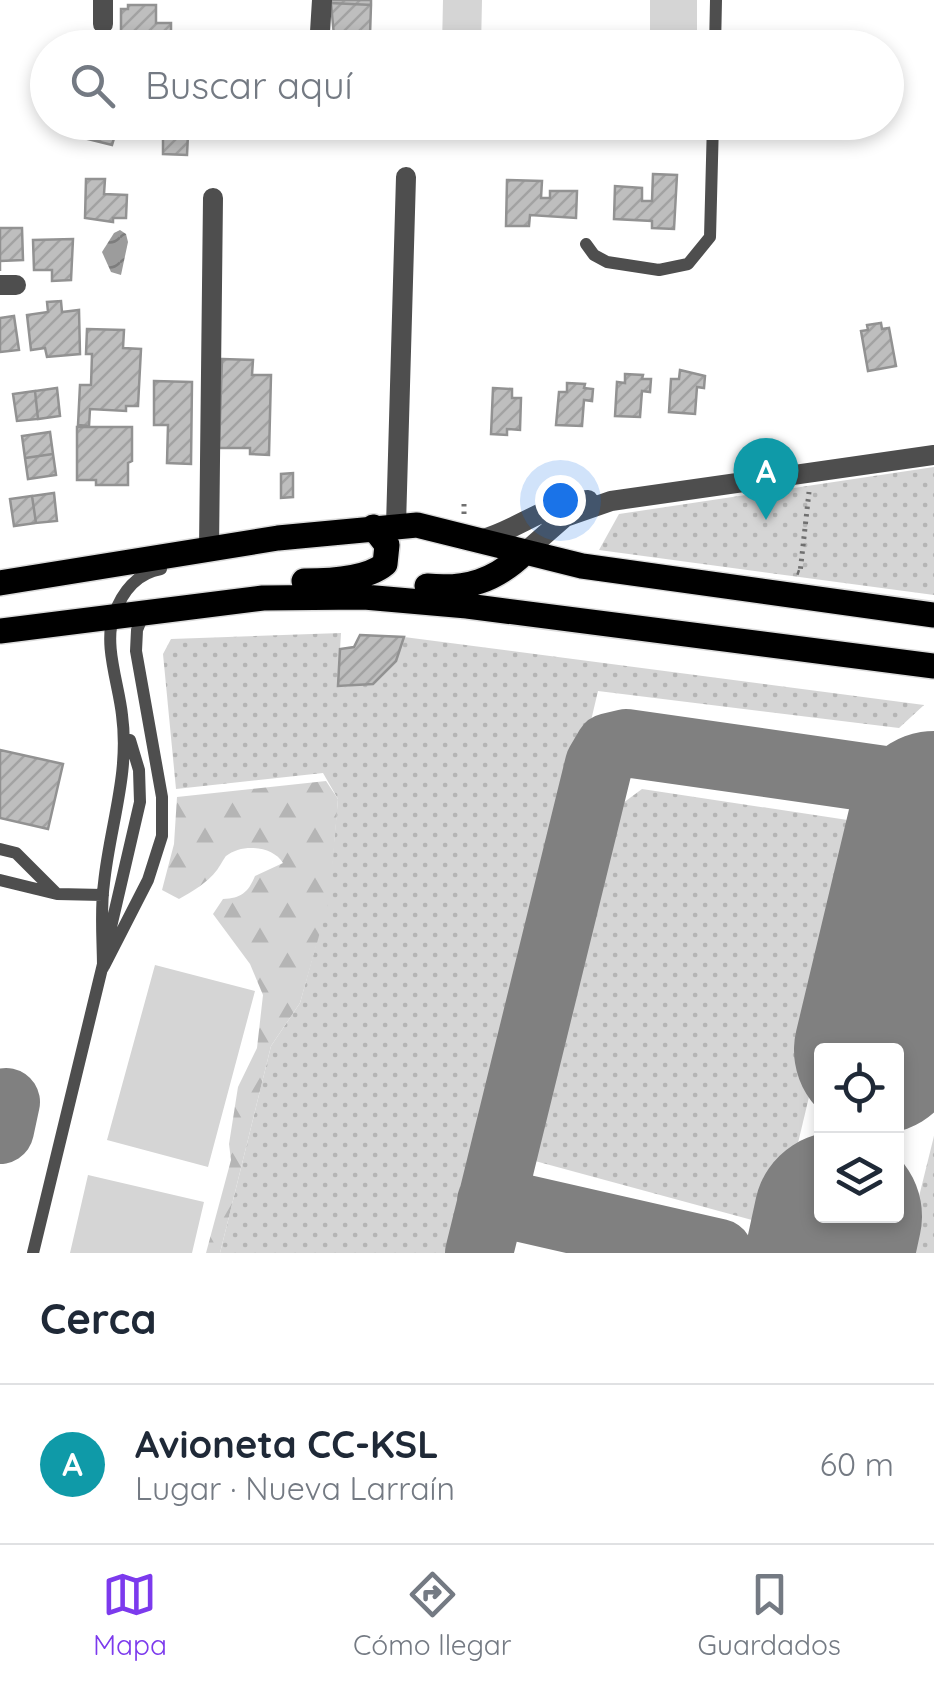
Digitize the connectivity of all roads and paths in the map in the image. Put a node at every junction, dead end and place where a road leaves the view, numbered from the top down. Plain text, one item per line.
1 (103, 0) edge
2 (322, 0) edge
3 (716, 0) edge
4 (102, 24) dead end
5 (320, 30) edge
6 (715, 30) edge
7 (713, 140) edge
8 (406, 177) dead end
9 (212, 198) dead end
10 (586, 244) dead end
11 (934, 455) edge
12 (811, 472) junction
13 (612, 501) junction
14 (384, 526) junction
15 (278, 538) junction
16 (480, 540) junction
17 (209, 549) junction
18 (524, 554) junction
19 (781, 570) dead end
20 (332, 581) junction
21 (0, 583) edge
22 (218, 603) junction
23 (145, 611) junction
24 (934, 615) edge
25 (113, 616) junction
26 (0, 631) edge
27 (934, 666) edge
28 (123, 719) junction
29 (0, 849) edge
30 (0, 880) edge
31 (57, 894) junction
32 (103, 895) junction
33 (102, 968) junction
34 (33, 1253) edge

1 - 4 street
2 - 5 street
3 - 6 lane
7 - 10 lane
8 - 14 street
9 - 17 street
11 - 12 street
12 - 13 street
12 - 19 path
13 - 16 street
13 - 18 street
14 - 15 main road
14 - 16 main road
14 - 20 main road
15 - 17 main road
15 - 25 lane
16 - 18 main road
17 - 21 main road
18 - 20 main road
18 - 24 main road
20 - 22 main road
22 - 23 main road
22 - 27 main road
23 - 25 main road
23 - 33 lane
25 - 26 main road
25 - 28 lane
28 - 32 lane
28 - 33 lane
29 - 31 lane
30 - 31 lane
31 - 32 lane
32 - 33 lane
33 - 34 lane

